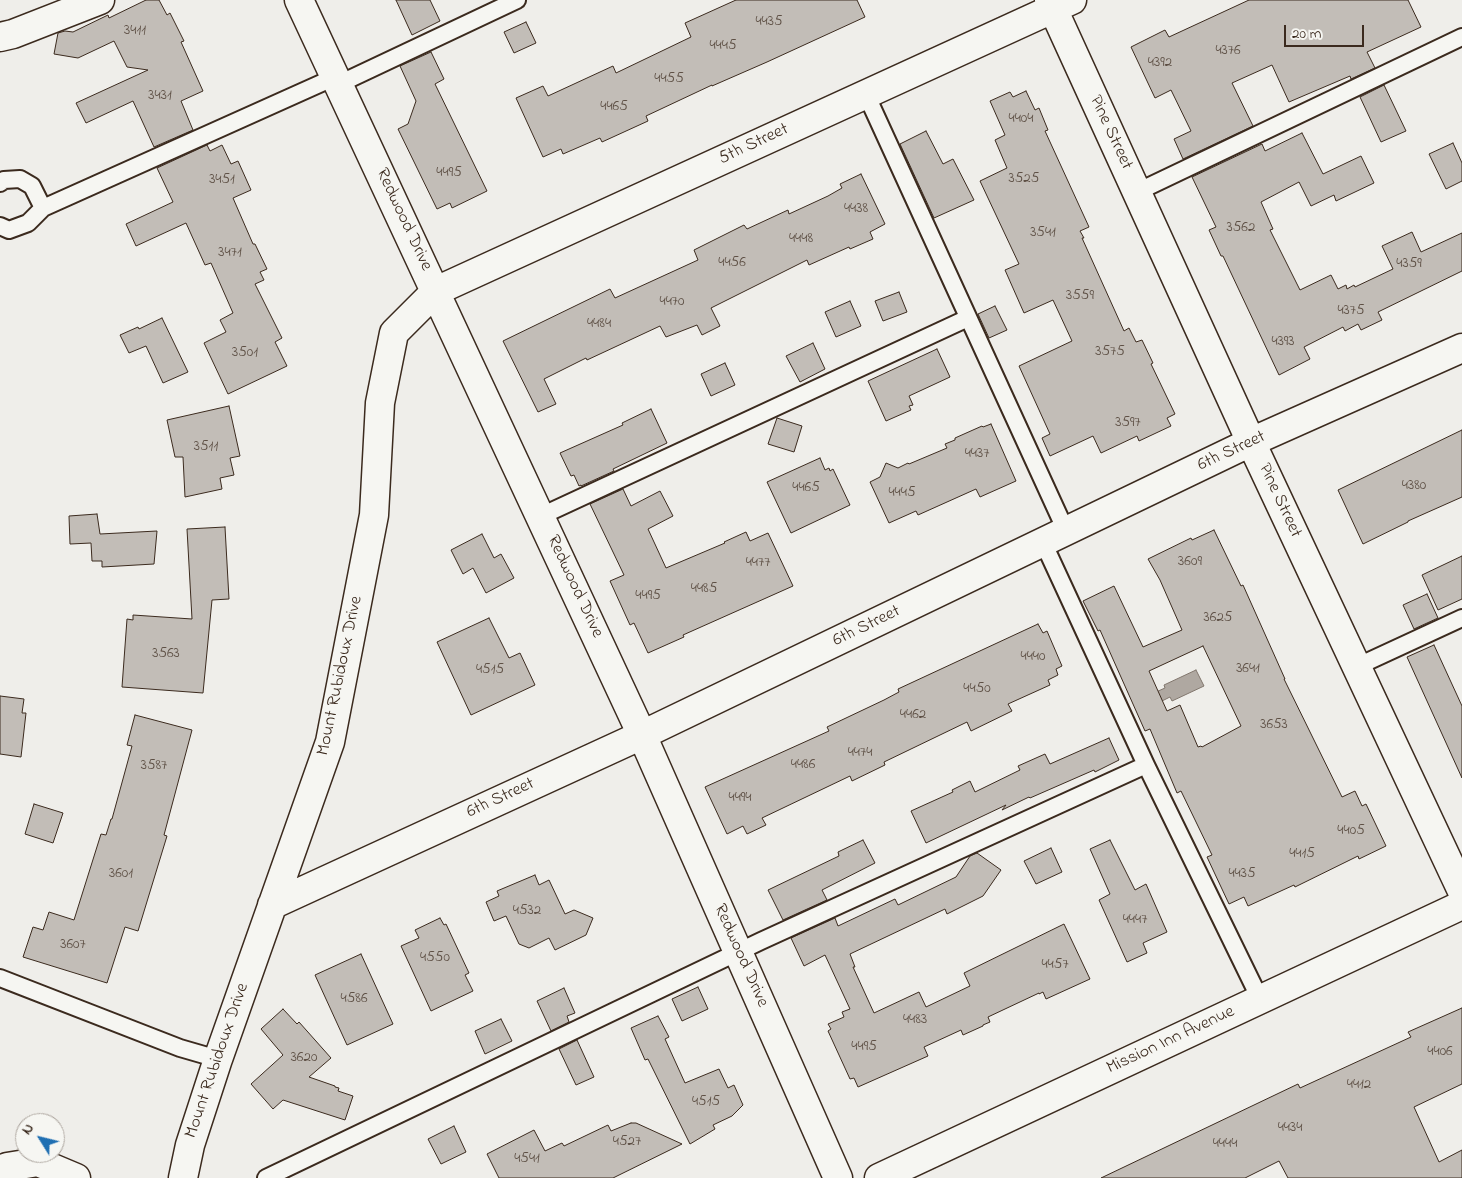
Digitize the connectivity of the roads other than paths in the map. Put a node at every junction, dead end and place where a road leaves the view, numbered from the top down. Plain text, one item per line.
1 (100, 0) edge
2 (299, 0) edge
3 (517, 0) edge
4 (1058, 3) edge
5 (0, 36) edge
6 (1462, 37) edge
7 (337, 80) junction
8 (866, 94) junction
9 (0, 183) edge
10 (1137, 192) junction
11 (43, 208) junction
12 (0, 226) edge
13 (436, 291) junction
14 (968, 318) junction
15 (1462, 348) edge
16 (1251, 442) junction
17 (541, 516) junction
18 (1055, 537) junction
19 (1462, 618) edge
20 (1356, 666) junction
21 (642, 734) junction
22 (1146, 765) junction
23 (1462, 891) edge
24 (272, 904) junction
25 (1462, 905) edge
26 (738, 951) junction
27 (0, 978) edge
28 (1260, 999) junction
29 (218, 1059) junction
30 (0, 1172) edge
31 (76, 1178) edge
32 (182, 1178) edge
33 (266, 1178) edge
34 (838, 1178) edge
35 (880, 1178) edge

1 - 5 street
2 - 7 street, Redwood Drive
3 - 7 lane
4 - 8 street, 5th Street
4 - 10 street, Pine Street
6 - 10 lane
7 - 11 lane
7 - 13 street, Redwood Drive
8 - 13 street, 5th Street
8 - 14 lane
9 - 11 lane
10 - 16 street, Pine Street
11 - 12 lane
13 - 17 street, Redwood Drive
13 - 24 street, Mount Rubidoux Drive
14 - 17 lane
14 - 18 lane
15 - 16 street, 6th Street
16 - 18 street, 6th Street
16 - 20 street, Pine Street
17 - 21 street, Redwood Drive
18 - 21 street, 6th Street
18 - 22 lane
19 - 20 lane
20 - 23 street, Pine Street
21 - 24 street, 6th Street
21 - 26 street, Redwood Drive
22 - 26 lane
22 - 28 lane
24 - 29 street, Mount Rubidoux Drive
25 - 28 street, Mission Inn Avenue
26 - 33 lane
26 - 34 street, Redwood Drive
27 - 29 lane
28 - 35 street, Mission Inn Avenue
29 - 32 street, Mount Rubidoux Drive
30 - 31 street

